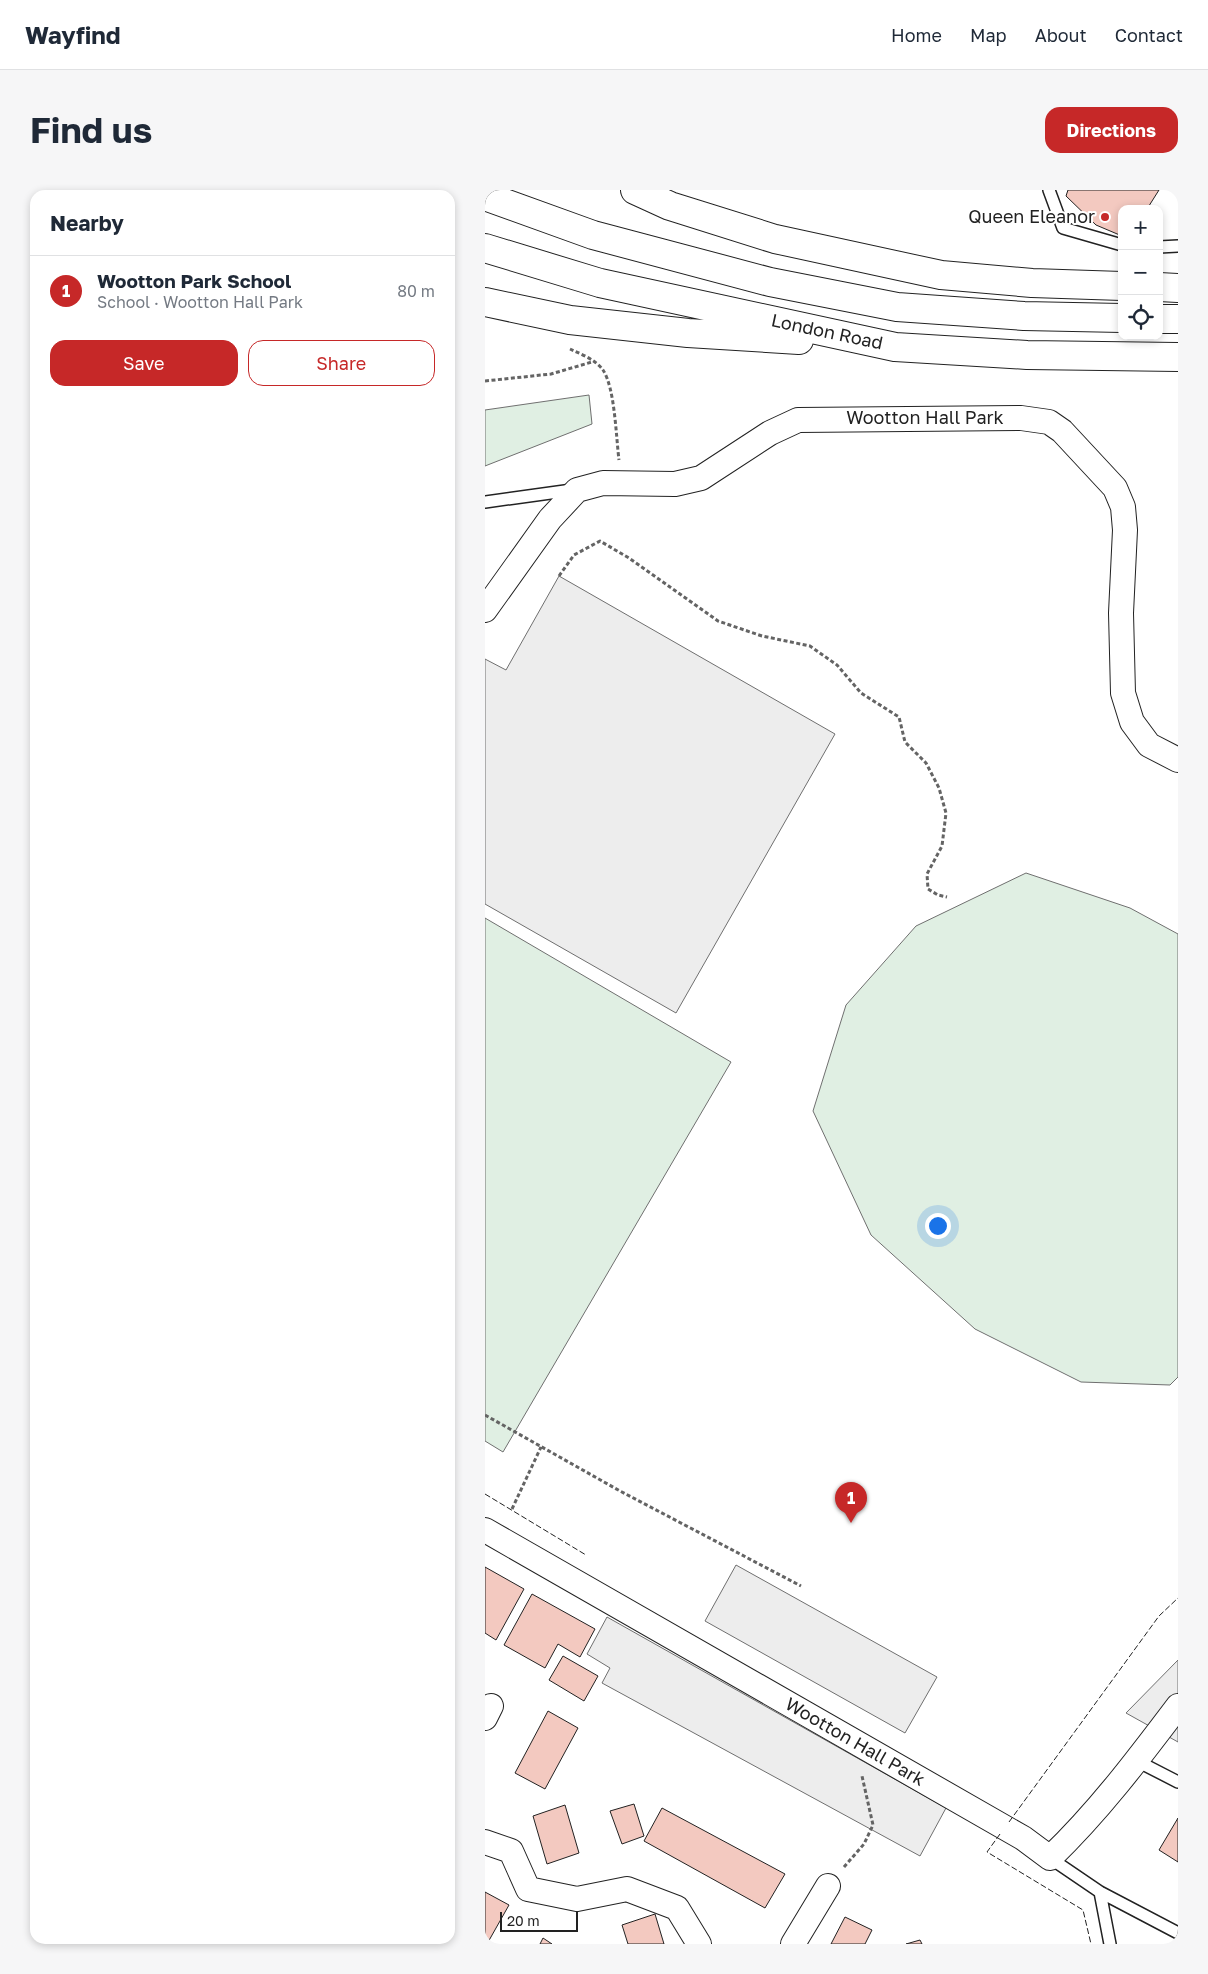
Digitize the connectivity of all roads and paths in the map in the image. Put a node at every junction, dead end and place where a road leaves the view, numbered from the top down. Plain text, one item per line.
1 (635, 190) edge
2 (1049, 190) edge
3 (485, 196) edge
4 (1118, 244) edge
5 (1178, 246) edge
6 (1163, 247) edge
7 (485, 248) edge
8 (1118, 286) edge
9 (1163, 288) edge
10 (1178, 288) edge
11 (485, 302) edge
12 (1118, 318) edge
13 (1163, 319) edge
14 (1178, 319) edge
15 (895, 347) junction
16 (569, 348) dead end
17 (1178, 357) edge
18 (593, 361) junction
19 (485, 381) edge
20 (622, 484) junction
21 (577, 490) junction
22 (485, 502) edge
23 (559, 576) dead end
24 (485, 610) edge
25 (1178, 760) edge
26 (947, 897) dead end
27 (485, 1415) edge
28 (541, 1447) junction
29 (511, 1509) dead end
30 (485, 1530) edge
31 (801, 1586) dead end
32 (1178, 1706) edge
33 (857, 1744) junction
34 (1137, 1761) junction
35 (1178, 1782) edge
36 (485, 1842) edge
37 (1050, 1858) junction
38 (828, 1886) joint
39 (1101, 1892) junction
40 (1178, 1933) edge
41 (699, 1944) edge
42 (793, 1944) edge
43 (1110, 1944) edge

1 - 8 highway
2 - 4 lane
3 - 12 highway
5 - 6 lane
7 - 15 highway, London Road
9 - 10 highway
11 - 15 highway
13 - 14 highway
15 - 17 highway, London Road
16 - 18 path
18 - 19 path
18 - 20 path
20 - 21 street, Wootton Hall Park
20 - 25 street, Wootton Hall Park
21 - 22 lane
21 - 24 street
23 - 26 path
27 - 28 path
28 - 29 path
28 - 31 path
30 - 33 street, Wootton Hall Park
32 - 34 street
33 - 37 street, Wootton Hall Park
33 - 38 path
34 - 35 lane
34 - 37 street
36 - 41 street
37 - 39 lane
38 - 42 street
39 - 40 lane
39 - 43 lane

